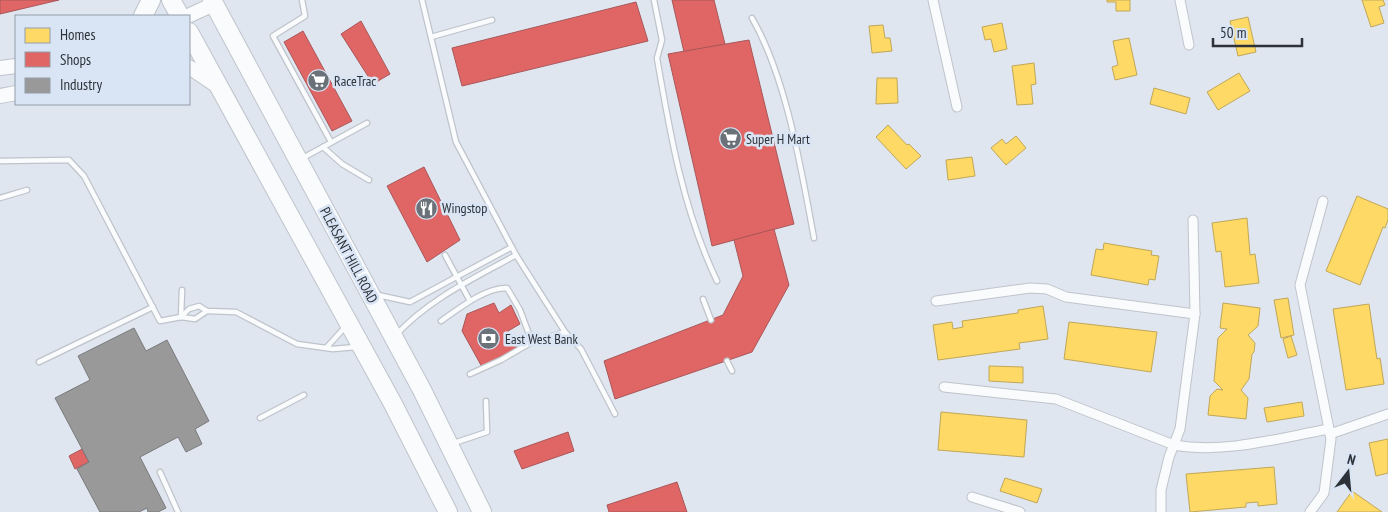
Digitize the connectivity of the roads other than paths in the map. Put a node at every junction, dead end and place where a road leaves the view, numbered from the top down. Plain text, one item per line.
1 (151, 0) edge
2 (171, 0) edge
3 (302, 0) edge
4 (422, 0) edge
5 (654, 0) edge
6 (933, 0) edge
7 (1180, 0) edge
8 (216, 1) edge
9 (144, 15) edge
10 (179, 15) edge
11 (190, 15) edge
12 (752, 18) dead end
13 (492, 20) dead end
14 (190, 34) edge
15 (431, 36) junction
16 (1190, 45) dead end
17 (15, 66) edge
18 (0, 68) edge
19 (190, 68) edge
20 (219, 87) junction
21 (15, 93) edge
22 (0, 96) edge
23 (957, 107) dead end
24 (367, 123) dead end
25 (331, 142) junction
26 (322, 147) junction
27 (0, 161) edge
28 (298, 161) junction
29 (369, 180) dead end
30 (27, 190) dead end
31 (0, 198) edge
32 (1323, 201) dead end
33 (1193, 220) dead end
34 (814, 238) dead end
35 (512, 246) junction
36 (445, 255) dead end
37 (516, 255) junction
38 (456, 276) junction
39 (717, 280) dead end
40 (462, 285) junction
41 (182, 290) dead end
42 (369, 293) junction
43 (702, 299) dead end
44 (470, 301) junction
45 (936, 301) dead end
46 (153, 307) junction
47 (206, 311) junction
48 (1195, 314) junction
49 (181, 317) junction
50 (711, 320) dead end
51 (441, 321) dead end
52 (349, 323) junction
53 (566, 332) junction
54 (393, 338) junction
55 (532, 342) junction
56 (362, 346) junction
57 (327, 347) junction
58 (728, 361) dead end
59 (39, 362) dead end
60 (732, 371) dead end
61 (470, 374) dead end
62 (944, 388) dead end
63 (304, 394) dead end
64 (486, 401) dead end
65 (615, 414) dead end
66 (1388, 414) edge
67 (260, 418) dead end
68 (1329, 432) junction
69 (1174, 444) junction
70 (449, 445) junction
71 (160, 472) dead end
72 (972, 497) dead end
73 (178, 512) edge
74 (448, 512) edge
75 (482, 512) edge
76 (1020, 512) edge
77 (1161, 512) edge
78 (1310, 512) edge

1 - 9 highway
2 - 10 highway
3 - 25 lane
4 - 15 lane
5 - 39 lane
6 - 23 street
7 - 16 street
8 - 11 street
8 - 28 highway, PLEASANT HILL ROAD
12 - 34 lane
13 - 15 lane
14 - 20 highway
15 - 35 lane
17 - 18 street
19 - 20 street
20 - 52 highway
21 - 22 street
24 - 25 lane
25 - 26 lane
26 - 28 lane
26 - 29 lane
27 - 46 lane
28 - 42 highway, PLEASANT HILL ROAD
30 - 31 lane
32 - 68 street
33 - 48 street
35 - 37 lane
35 - 38 lane
36 - 38 lane
37 - 40 lane
37 - 53 lane
38 - 40 lane
38 - 42 lane
40 - 44 lane
40 - 54 lane
41 - 49 lane
42 - 54 highway, PLEASANT HILL ROAD
43 - 50 lane
44 - 51 lane
44 - 55 lane
45 - 48 street
46 - 49 lane
46 - 59 lane
47 - 49 lane
47 - 49 lane
47 - 57 lane
48 - 69 street
52 - 56 highway
52 - 57 lane
53 - 55 lane
53 - 65 lane
54 - 70 highway, PLEASANT HILL ROAD
55 - 61 lane
56 - 57 lane
56 - 74 highway
58 - 60 lane
62 - 69 street
63 - 67 lane
64 - 70 lane
66 - 68 street
68 - 69 street
68 - 78 street
69 - 77 street
70 - 75 highway, PLEASANT HILL ROAD
71 - 73 lane
72 - 76 street

